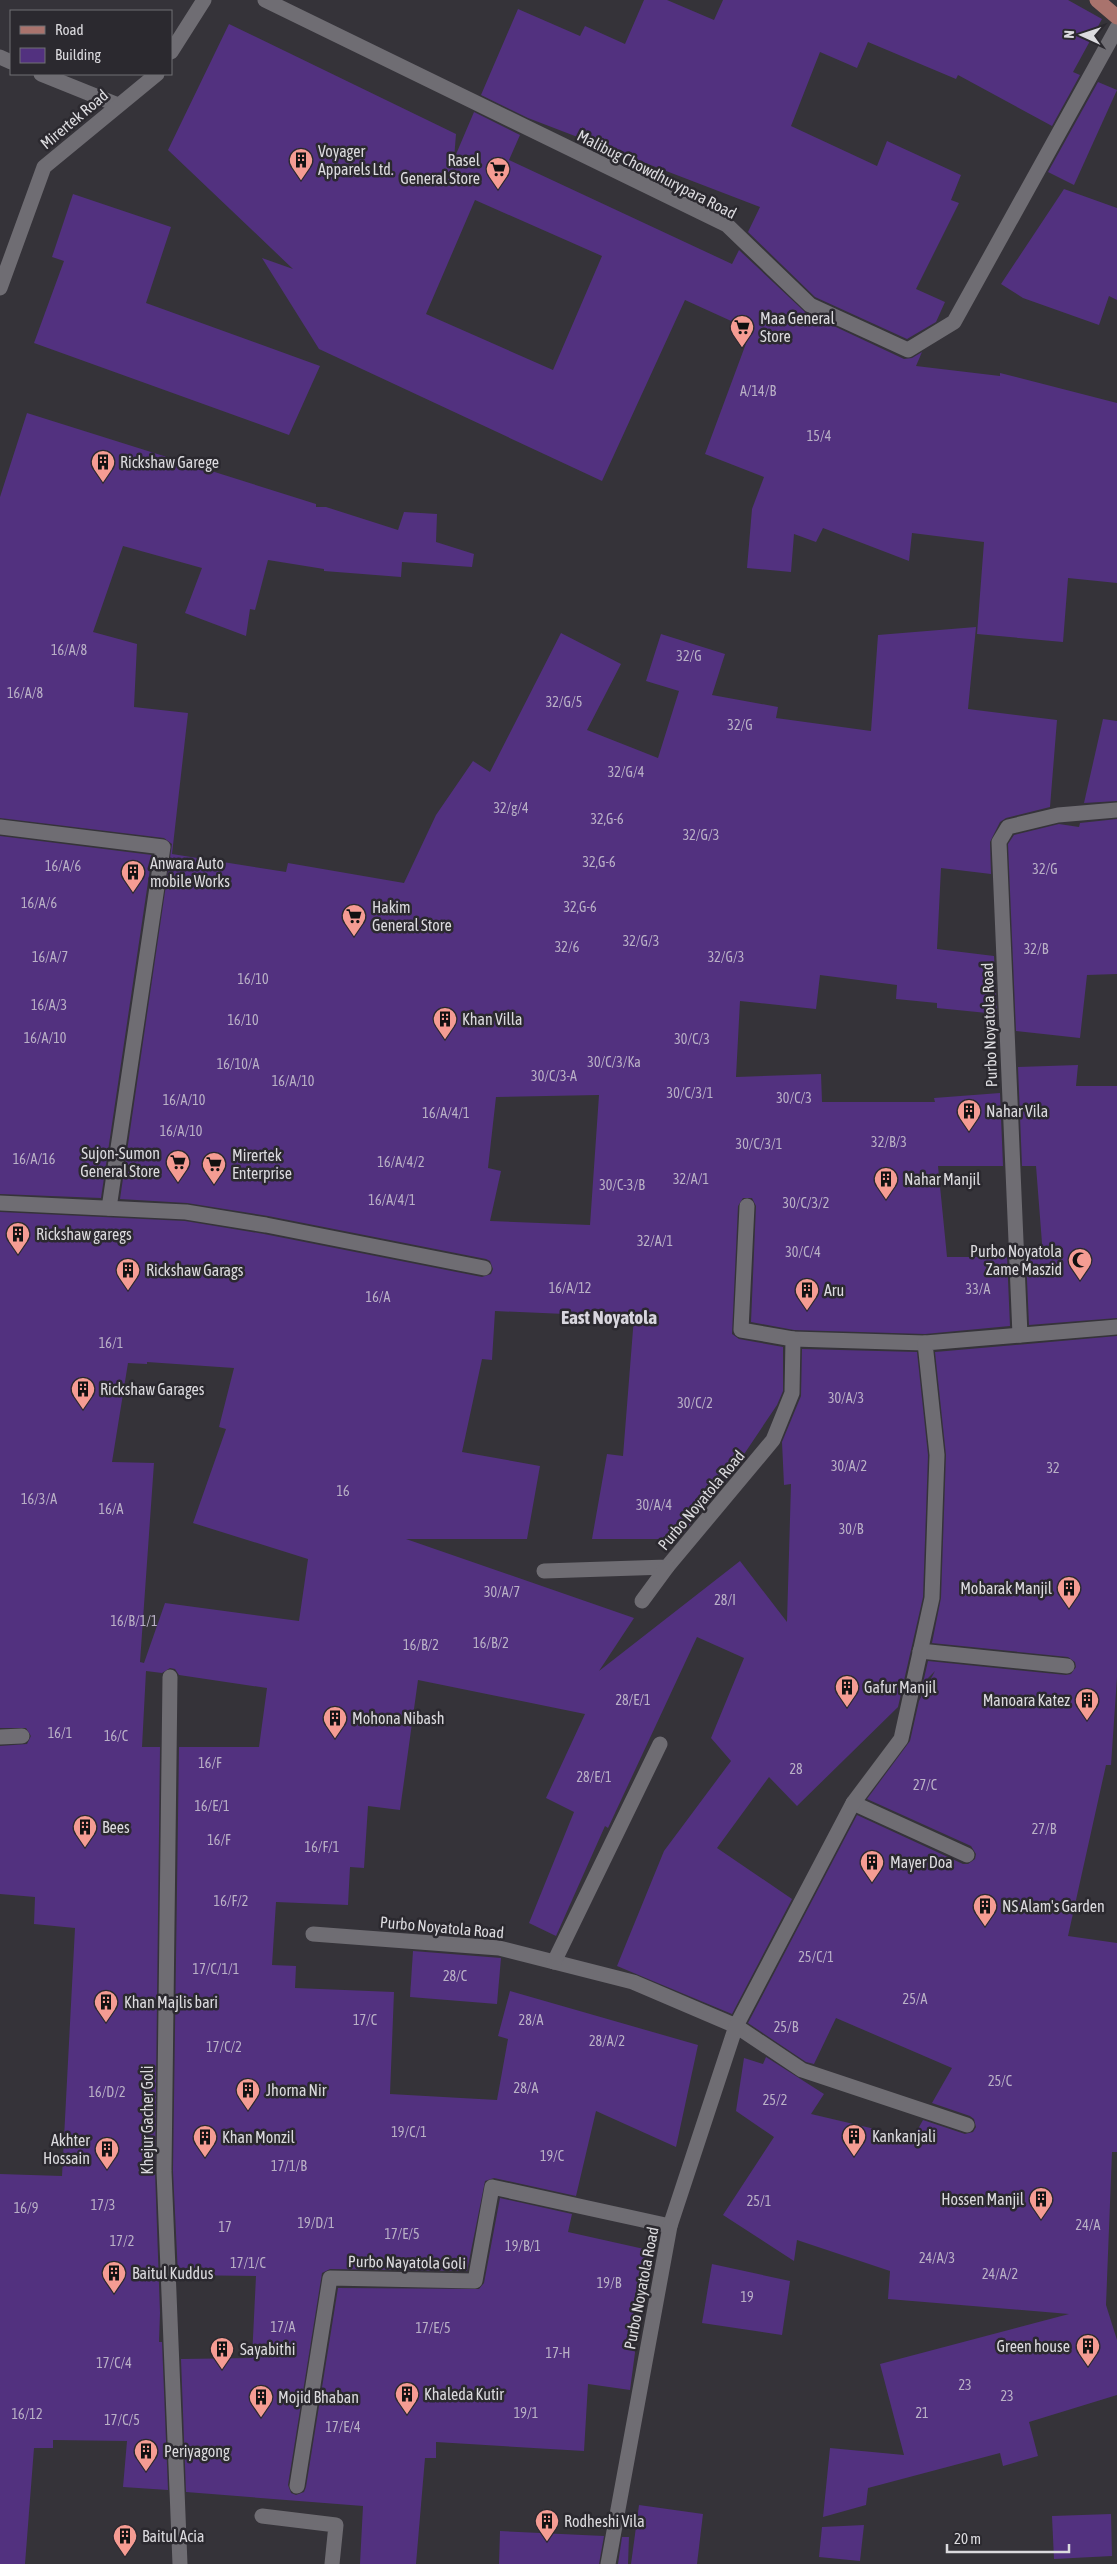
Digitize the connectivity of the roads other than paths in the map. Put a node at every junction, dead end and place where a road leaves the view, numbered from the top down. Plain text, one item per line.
1 (204, 0) edge
2 (265, 0) edge
3 (1097, 0) edge
4 (1117, 17) edge
5 (1117, 28) edge
6 (172, 50) edge
7 (43, 75) edge
8 (156, 75) edge
9 (118, 105) junction
10 (0, 288) edge
11 (1117, 810) edge
12 (0, 827) edge
13 (0, 1203) edge
14 (747, 1206) dead end
15 (109, 1208) junction
16 (484, 1268) dead end
17 (1117, 1327) edge
18 (1020, 1335) junction
19 (793, 1339) junction
20 (926, 1343) junction
21 (667, 1567) junction
22 (544, 1572) dead end
23 (642, 1601) dead end
24 (920, 1650) junction
25 (1067, 1666) dead end
26 (170, 1677) dead end
27 (22, 1736) dead end
28 (0, 1737) edge
29 (660, 1744) dead end
30 (853, 1803) junction
31 (966, 1855) dead end
32 (313, 1934) dead end
33 (554, 1962) junction
34 (740, 2030) junction
35 (967, 2125) dead end
36 (670, 2226) junction
37 (298, 2486) dead end
38 (262, 2516) dead end
39 (180, 2564) edge
40 (332, 2564) edge
41 (608, 2564) edge

1 - 6 street
2 - 5 street, Malibug Chowdhurypara Road
3 - 4 main road
7 - 9 street
8 - 9 street, Mirertek Road
9 - 10 street, Mirertek Road
11 - 18 street, Purbo Noyatola Road
12 - 15 street
13 - 15 street
14 - 19 street
15 - 16 street
17 - 18 street
18 - 20 street
19 - 20 street
19 - 21 street, Purbo Noyatola Road
20 - 24 street, Purbo Noyatola Road
21 - 22 street, Purbo Noyatola Road
21 - 23 street
24 - 25 street
24 - 30 street, Purbo Noyatola Road
26 - 39 street, Khejur Gacher Goli
27 - 28 street
29 - 33 street
30 - 31 street
30 - 34 street, Purbo Noyatola Road
32 - 33 street, Purbo Noyatola Road
33 - 34 street, Purbo Noyatola Road
34 - 35 street
34 - 36 street, Purbo Noyatola Road
36 - 37 street, Purbo Nayatola Goli
36 - 41 street, Purbo Noyatola Road
38 - 40 street

